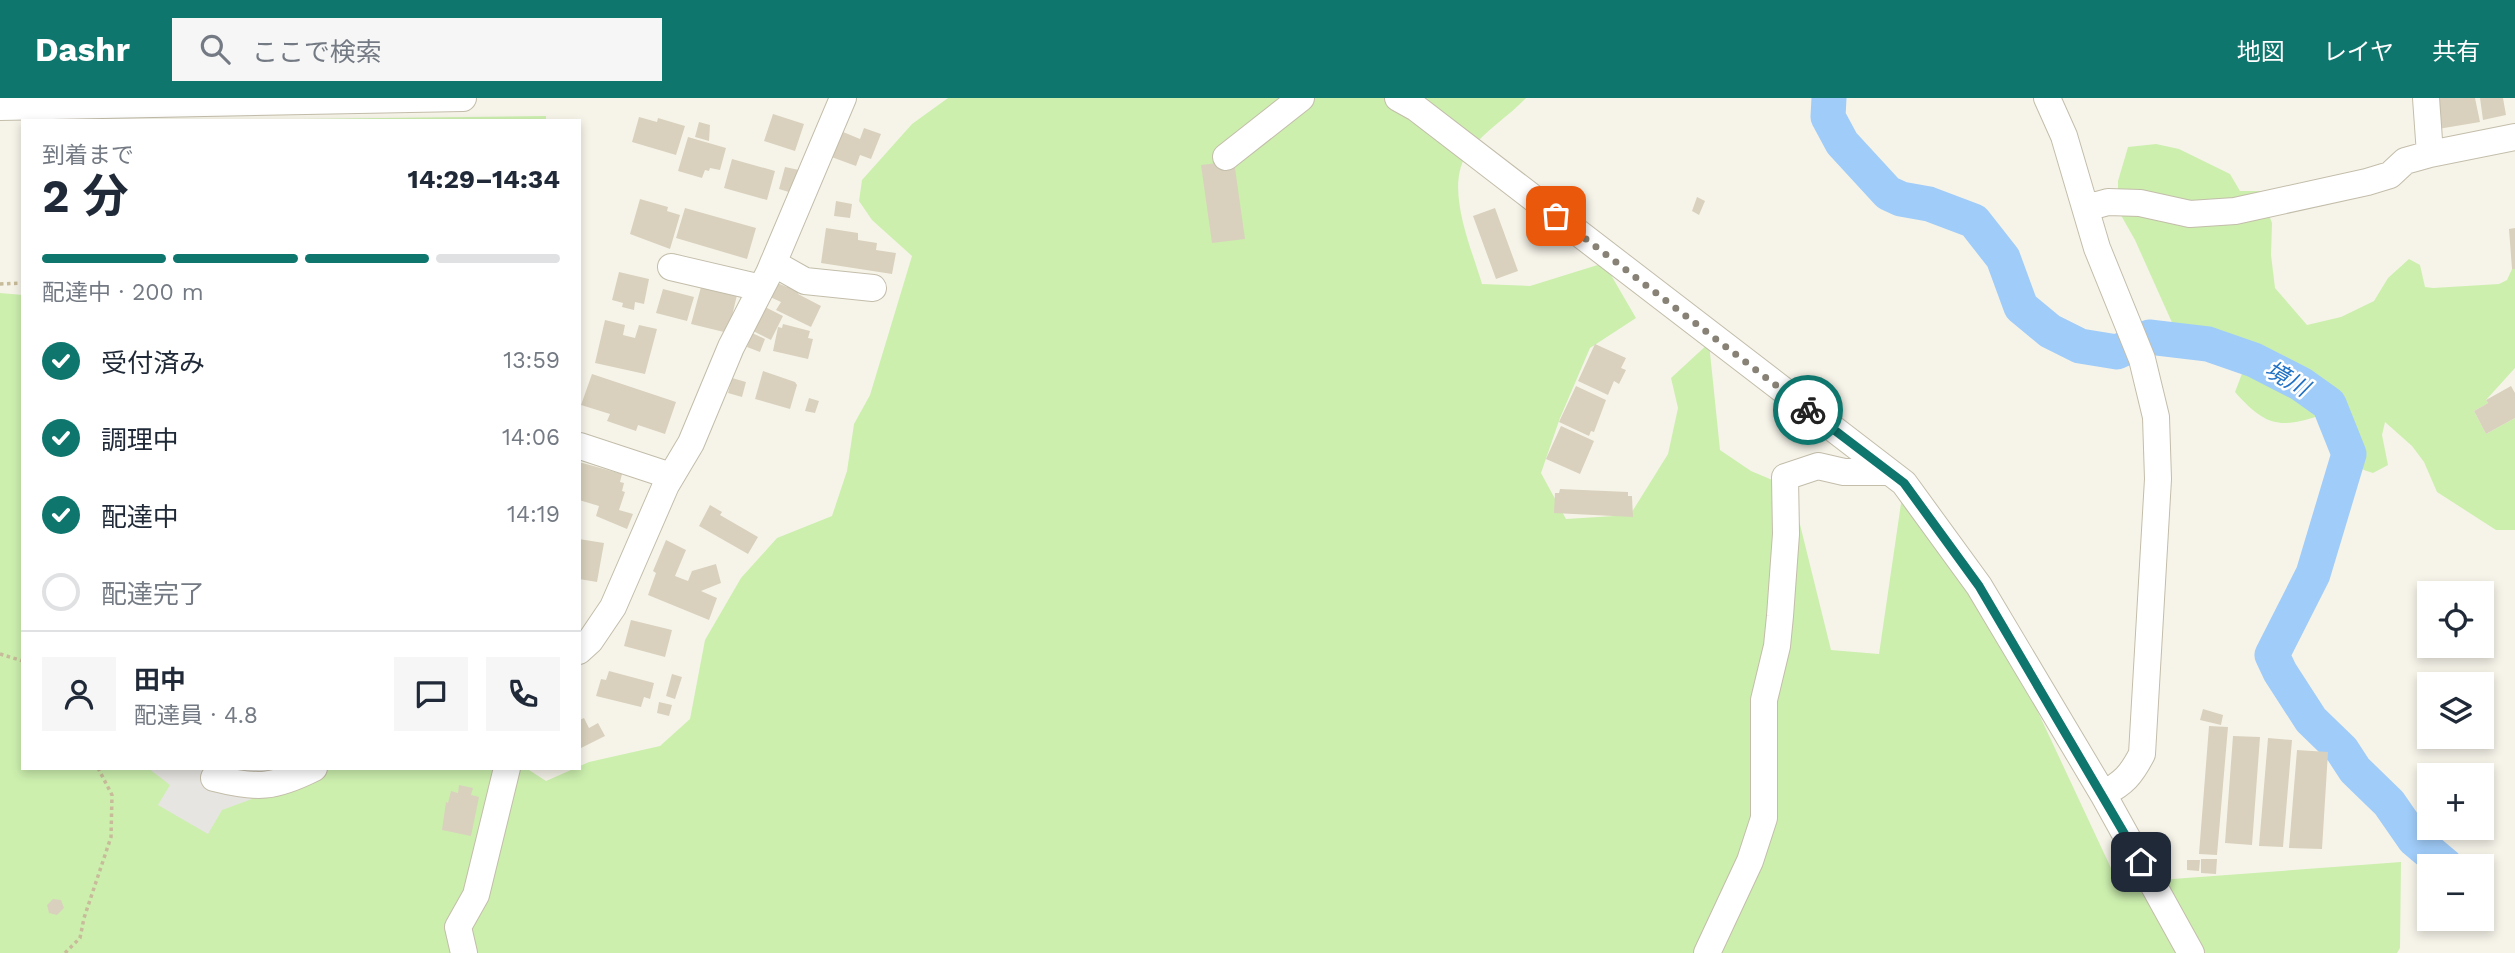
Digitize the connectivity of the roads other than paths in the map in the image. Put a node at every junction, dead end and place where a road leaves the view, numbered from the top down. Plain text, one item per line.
1 (463, 98) edge
2 (843, 98) edge
3 (1301, 98) edge
4 (1398, 98) edge
5 (2047, 98) edge
6 (2426, 98) edge
7 (0, 107) edge
8 (2515, 138) edge
9 (2430, 154) junction
10 (1226, 157) dead end
11 (2086, 208) junction
12 (773, 263) junction
13 (671, 267) dead end
14 (761, 288) junction
15 (873, 288) dead end
16 (581, 446) edge
17 (1889, 471) junction
18 (671, 476) junction
19 (581, 648) edge
20 (310, 770) edge
21 (507, 770) edge
22 (214, 778) dead end
23 (2103, 794) junction
24 (464, 953) edge
25 (1707, 953) edge
26 (2192, 953) edge

1 - 7 street
2 - 12 street
3 - 10 street
4 - 17 street
5 - 11 street
6 - 9 street
8 - 9 street
9 - 11 street
11 - 23 street
12 - 14 street
12 - 15 street
13 - 14 street
14 - 18 street
16 - 18 street
17 - 23 street
17 - 25 street
18 - 19 street
20 - 22 street
21 - 24 street
23 - 26 street

